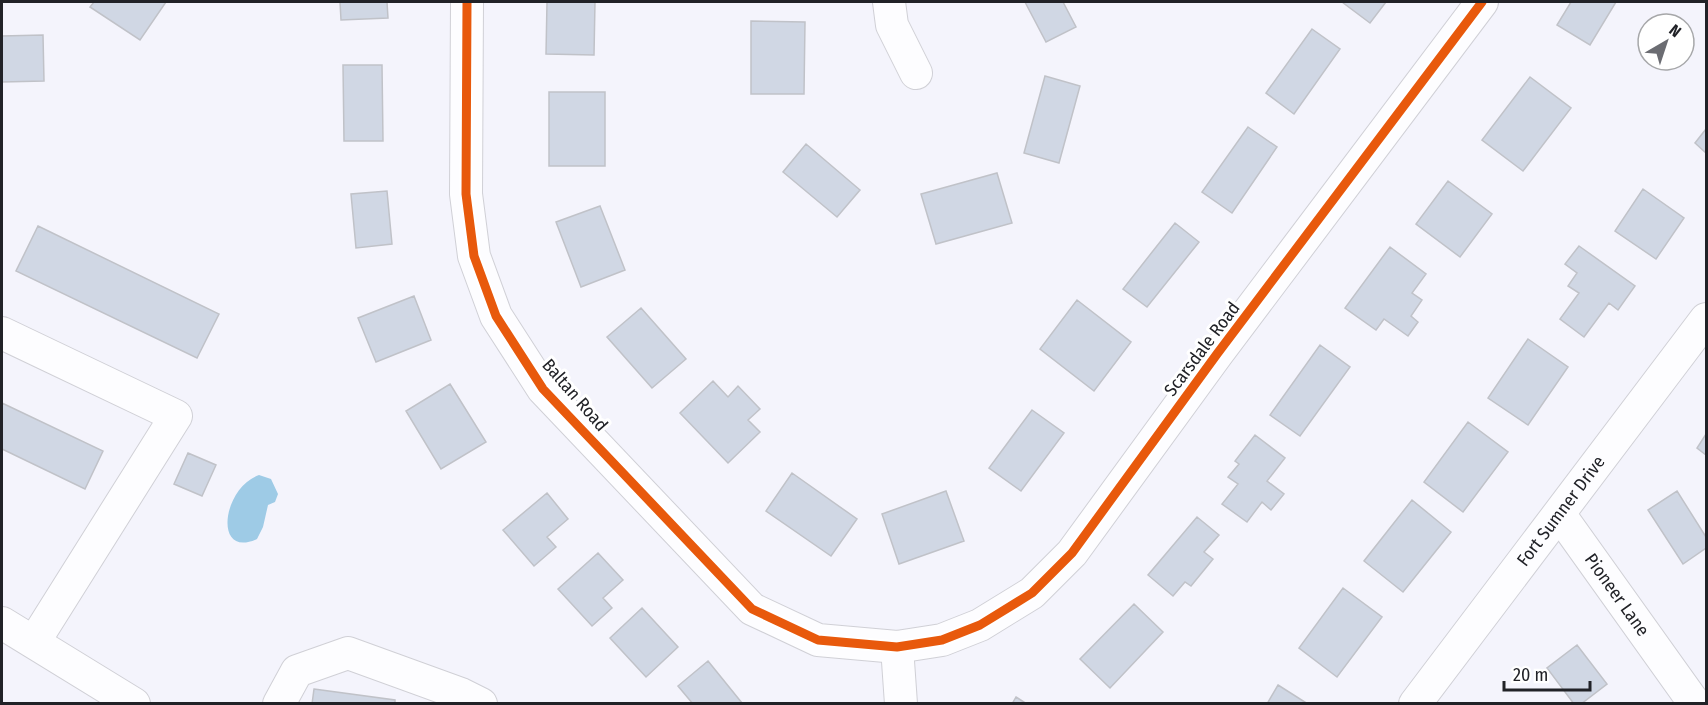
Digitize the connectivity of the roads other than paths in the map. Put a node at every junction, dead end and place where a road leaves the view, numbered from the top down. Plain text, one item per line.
1 (467, 2) edge
2 (889, 2) edge
3 (1482, 2) edge
4 (916, 73) dead end
5 (1707, 319) edge
6 (2, 333) edge
7 (1560, 514) junction
8 (2, 622) edge
9 (34, 642) junction
10 (897, 647) junction
11 (134, 704) edge
12 (279, 704) edge
13 (481, 704) edge
14 (901, 704) edge
15 (1415, 704) edge
16 (1695, 704) edge

1 - 10 street, Baltan Road
2 - 4 street
3 - 10 street, Scarsdale Road
5 - 7 street, Fort Sumner Drive
6 - 9 street
7 - 15 street, Fort Sumner Drive
7 - 16 street, Pioneer Lane
8 - 9 street
9 - 11 street
10 - 14 street
12 - 13 street

